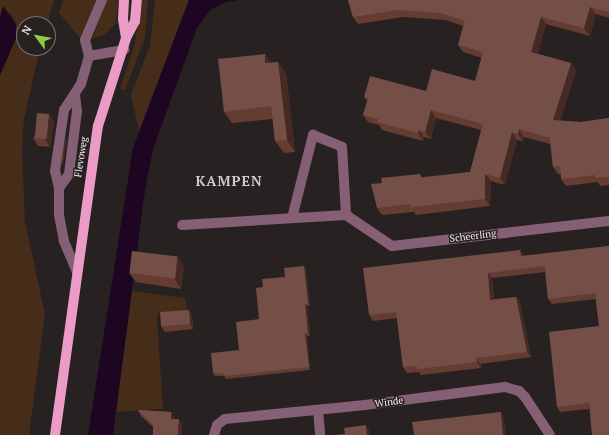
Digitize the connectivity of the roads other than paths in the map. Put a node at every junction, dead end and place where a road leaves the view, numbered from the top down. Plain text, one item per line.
1 (102, 0) edge
2 (124, 0) edge
3 (137, 0) edge
4 (126, 38) junction
5 (124, 50) junction
6 (90, 56) junction
7 (75, 94) junction
8 (59, 188) junction
9 (346, 215) junction
10 (292, 218) junction
11 (609, 221) edge
12 (182, 225) dead end
13 (78, 272) junction
14 (318, 410) junction
15 (55, 435) edge
16 (214, 435) edge
17 (320, 435) edge
18 (550, 435) edge

1 - 6 street
2 - 4 main road, Flevoweg
3 - 4 main road, Flevoweg
4 - 5 main road, Flevoweg
5 - 6 street
5 - 13 main road, Flevoweg
6 - 7 street
7 - 8 street, Flevoweg
7 - 8 street
8 - 13 street
9 - 10 street
9 - 10 street
9 - 11 street, Scheerling
10 - 12 street
13 - 15 main road, Flevoweg
14 - 16 street, Winde
14 - 17 street
14 - 18 street, Winde

